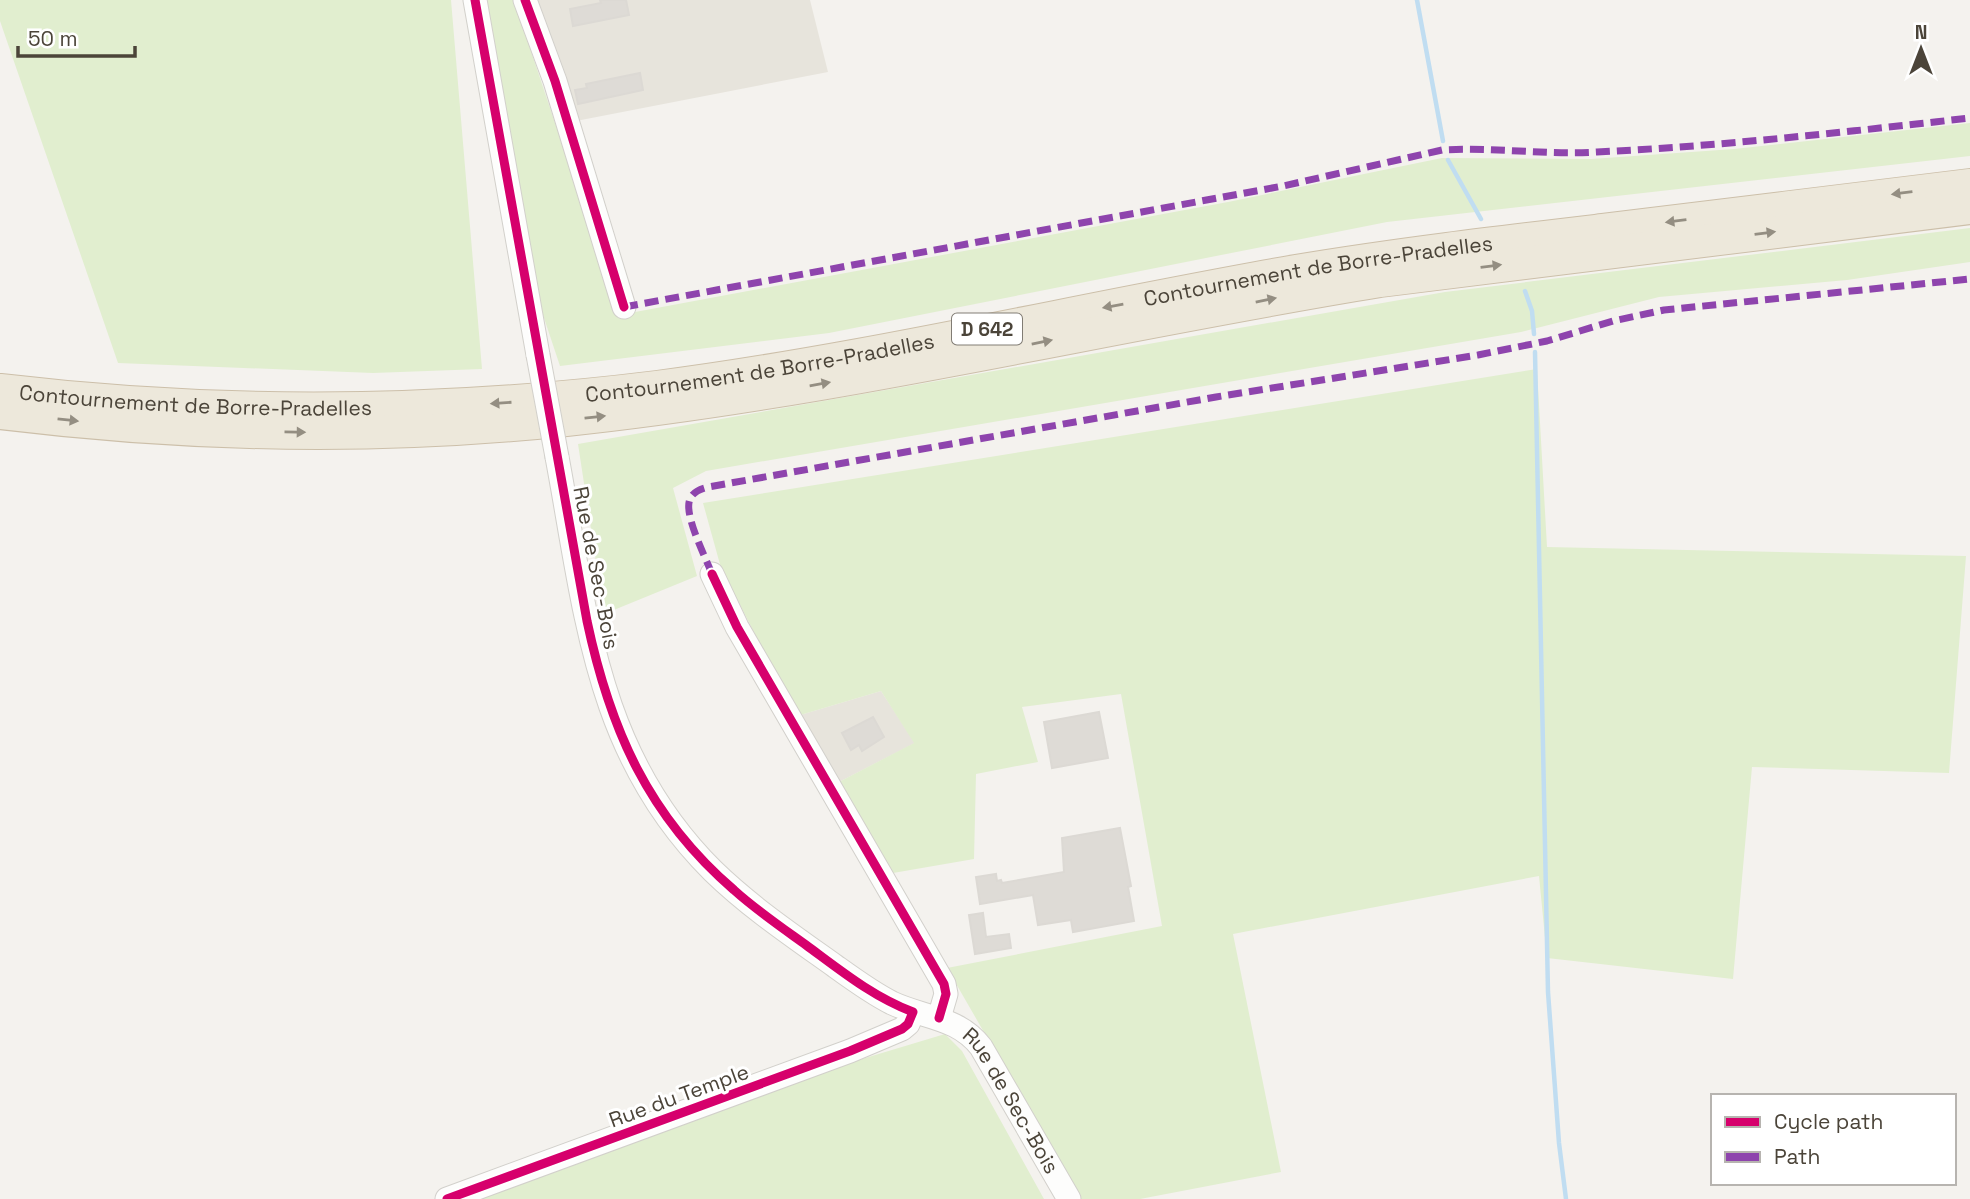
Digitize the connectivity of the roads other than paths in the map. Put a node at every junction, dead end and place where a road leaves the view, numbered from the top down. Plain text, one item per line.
1 (475, 0) edge
2 (525, 0) edge
3 (1970, 185) edge
4 (1970, 208) edge
5 (624, 307) dead end
6 (0, 390) edge
7 (0, 413) edge
8 (712, 574) dead end
9 (913, 1012) junction
10 (939, 1018) junction
11 (447, 1199) edge
12 (1069, 1199) edge

1 - 9 street, Rue de Sec-Bois, bridge
2 - 5 street
3 -> 6 highway, Contournement de Borre-Pradelles / D 642
7 -> 4 highway, D 642
8 - 10 street, Rue de Sec-Bois
9 - 10 street, Rue de Sec-Bois
9 - 11 street, Rue du Temple
10 - 12 street, Rue de Sec-Bois

